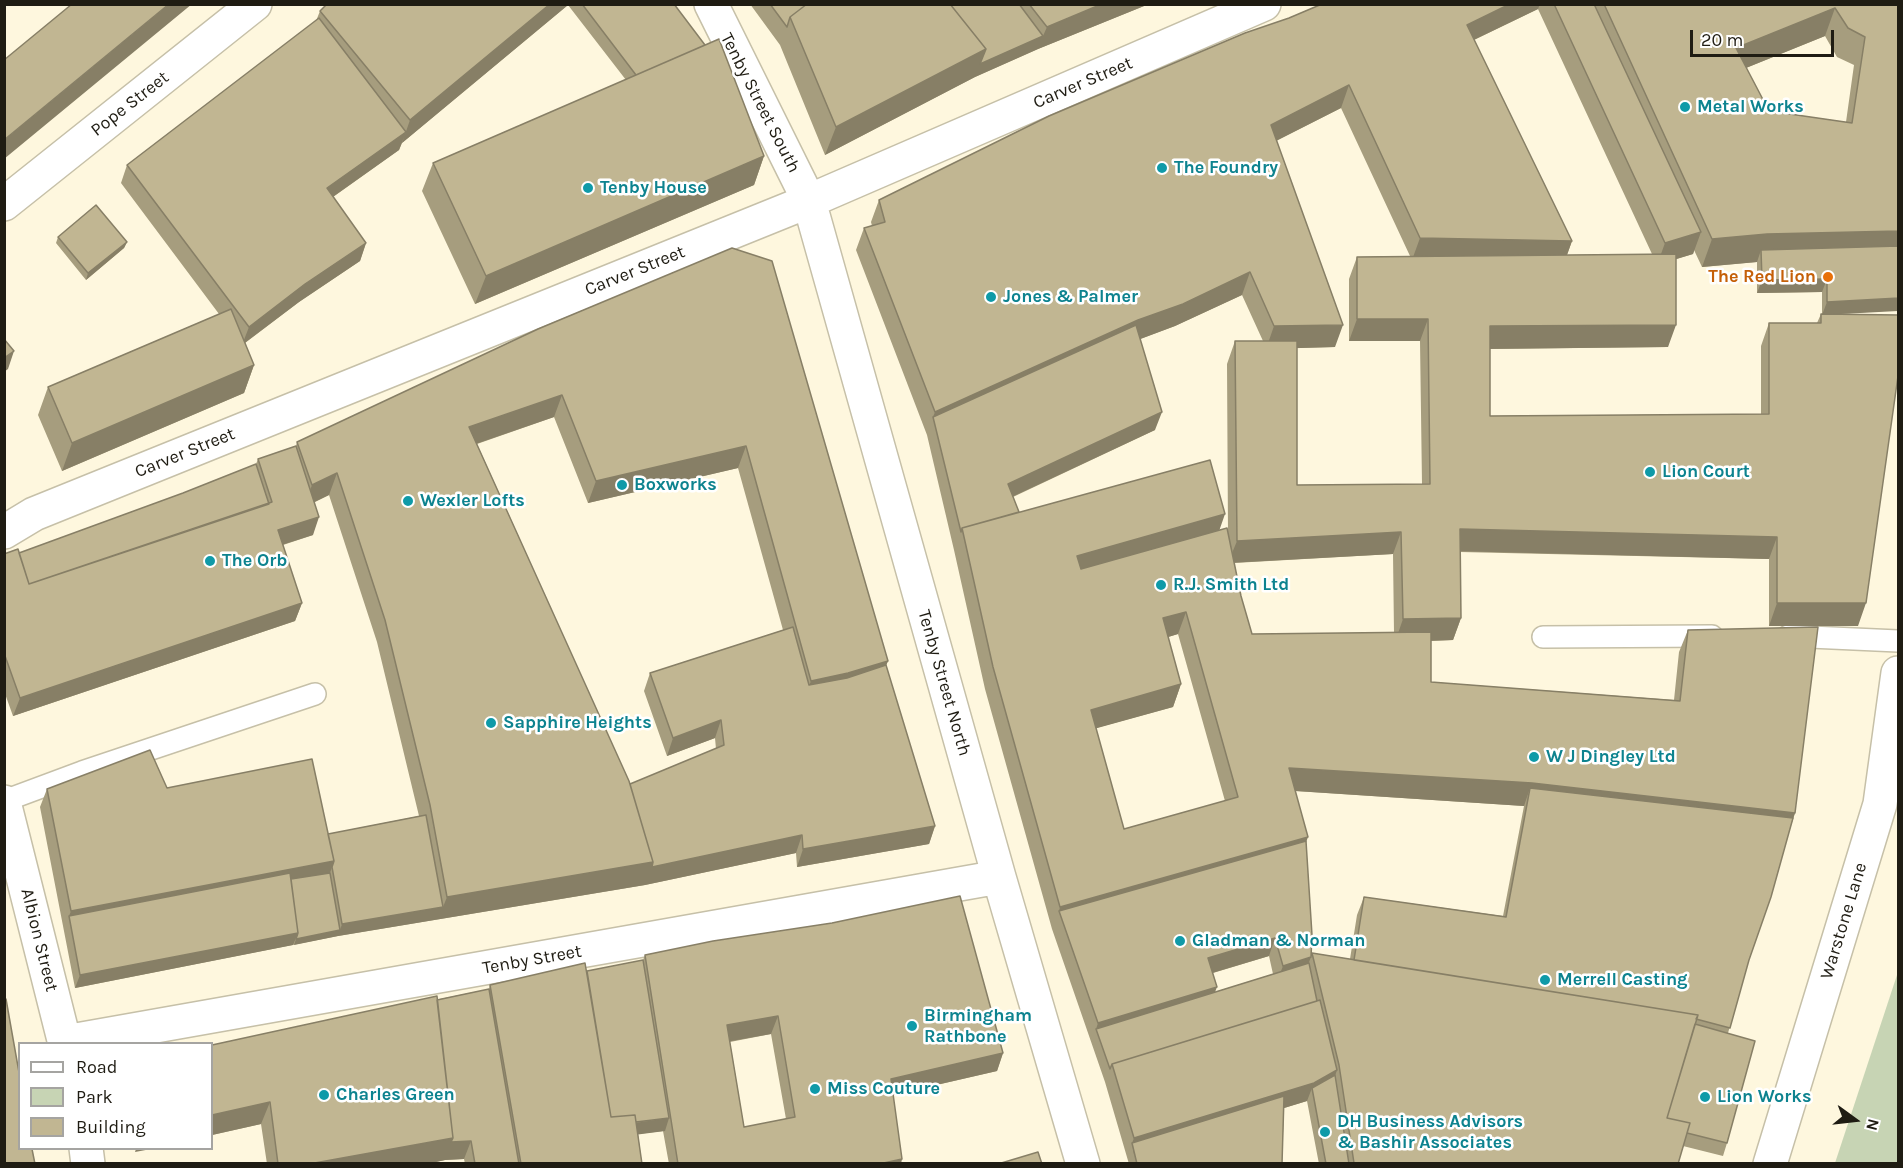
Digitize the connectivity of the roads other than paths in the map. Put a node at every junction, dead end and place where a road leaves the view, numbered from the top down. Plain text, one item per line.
1 (255, 4) edge
2 (711, 4) edge
3 (1264, 4) edge
4 (809, 201) junction
5 (4, 204) edge
6 (4, 532) edge
7 (1729, 636) edge
8 (1764, 636) edge
9 (1543, 637) dead end
10 (1899, 641) edge
11 (1899, 673) edge
12 (315, 694) dead end
13 (4, 802) edge
14 (1889, 805) edge
15 (999, 877) junction
16 (65, 1042) edge
17 (71, 1042) edge
18 (1083, 1164) edge
19 (1770, 1164) edge

1 - 5 street, Pope Street
2 - 4 street, Tenby Street South
3 - 4 street, Carver Street
4 - 6 street, Carver Street
4 - 15 street, Tenby Street North
7 - 9 lane
8 - 10 lane
11 - 14 street, Warstone Lane
12 - 13 lane
13 - 16 street, Albion Street
14 - 19 street, Warstone Lane
15 - 17 street, Tenby Street
15 - 18 street, Tenby Street North

